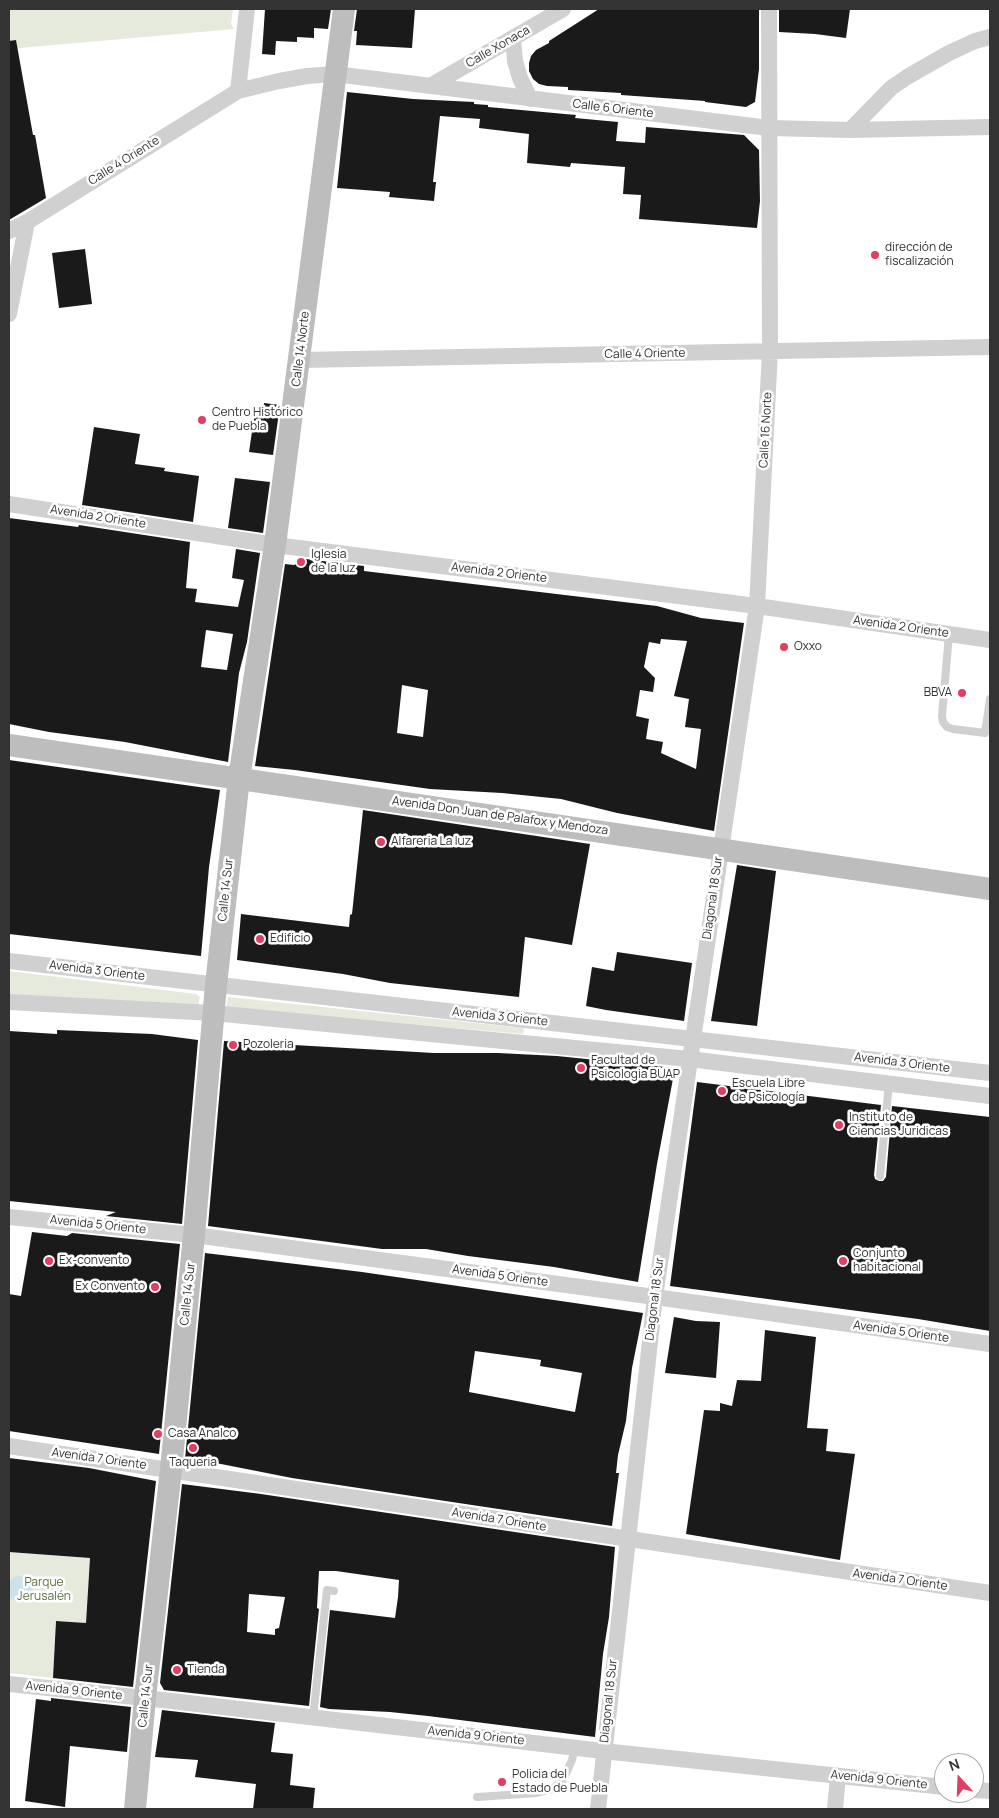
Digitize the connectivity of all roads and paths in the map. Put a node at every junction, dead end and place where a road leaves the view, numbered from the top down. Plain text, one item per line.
1 (247, 9) edge
2 (344, 9) edge
3 (563, 9) edge
4 (770, 9) edge
5 (990, 37) edge
6 (513, 38) junction
7 (335, 74) junction
8 (432, 85) junction
9 (238, 91) junction
10 (530, 99) junction
11 (990, 127) edge
12 (769, 128) junction
13 (850, 130) junction
14 (27, 222) junction
15 (9, 231) edge
16 (9, 314) edge
17 (990, 347) edge
18 (770, 351) junction
19 (300, 360) junction
20 (9, 504) edge
21 (275, 545) junction
22 (757, 606) junction
23 (949, 634) junction
24 (990, 640) edge
25 (990, 699) edge
26 (988, 734) edge
27 (9, 745) edge
28 (239, 778) junction
29 (721, 848) junction
30 (990, 889) edge
31 (9, 961) edge
32 (216, 984) junction
33 (9, 1002) edge
34 (213, 1013) junction
35 (692, 1039) junction
36 (689, 1059) junction
37 (942, 1067) junction
38 (990, 1073) edge
39 (889, 1083) junction
40 (939, 1090) junction
41 (990, 1096) edge
42 (880, 1176) dead end
43 (9, 1217) edge
44 (194, 1235) junction
45 (655, 1297) junction
46 (990, 1344) edge
47 (9, 1446) edge
48 (171, 1469) junction
49 (627, 1539) junction
50 (334, 1591) dead end
51 (990, 1593) edge
52 (9, 1684) edge
53 (145, 1698) junction
54 (313, 1717) junction
55 (575, 1747) junction
56 (604, 1751) junction
57 (838, 1776) junction
58 (934, 1785) edge
59 (477, 1797) dead end
60 (135, 1809) edge
61 (598, 1809) edge
62 (835, 1809) edge

1 - 9 street
2 - 7 main road, Calle 14 Norte
3 - 6 street, Calle Xonaca
4 - 12 street, Calle 16 Norte
5 - 13 street
6 - 8 street, Calle Xonaca
6 - 10 street
7 - 8 street, Calle 6 Oriente
7 - 9 street, Calle 6 Oriente
7 - 19 main road, Calle 14 Norte
8 - 10 street, Calle 6 Oriente
9 - 14 street, Calle 4 Oriente
10 - 12 street, Calle 6 Oriente
11 - 13 street, Calle 6 Oriente
12 - 13 street, Calle 6 Oriente
12 - 18 street, Calle 16 Norte
14 - 15 street, Calle 4 Oriente
14 - 16 street
17 - 18 street, Calle 4 Oriente
18 - 19 street, Calle 4 Oriente
18 - 22 street, Calle 16 Norte
19 - 21 main road, Calle 14 Norte
20 - 21 street, Avenida 2 Oriente
21 - 22 street, Avenida 2 Oriente
21 - 28 main road, Calle 14 Norte
22 - 23 street, Avenida 2 Oriente
22 - 29 street, Calle 16 Norte
23 - 24 street, Avenida 2 Oriente
23 - 26 lane
25 - 26 lane
27 - 28 main road, Avenida Don Juan de Palafox y Mendoza
28 - 29 main road, Avenida Don Juan de Palafox y Mendoza
28 - 32 main road, Calle 14 Sur
29 - 30 main road, Avenida Don Juan de Palafox y Mendoza
29 - 35 street, Diagonal 18 Sur
31 - 32 street, Avenida 3 Oriente
32 - 34 main road, Calle 14 Sur
32 - 35 street, Avenida 3 Oriente
33 - 34 street, Avenida 3 Oriente
34 - 36 street, Avenida 3 Oriente
34 - 44 main road, Calle 14 Sur
35 - 36 street, Diagonal 18 Sur
35 - 37 street, Avenida 3 Oriente
36 - 39 street, Avenida 3 Oriente
36 - 45 street, Diagonal 18 Sur
37 - 38 street, Avenida 3 Oriente
37 - 40 street
39 - 40 street, Avenida 3 Oriente
39 - 42 lane
40 - 41 street, Avenida 3 Oriente
43 - 44 street, Avenida 5 Oriente
44 - 45 street, Avenida 5 Oriente
44 - 48 main road, Calle 14 Sur
45 - 46 street, Avenida 5 Oriente
45 - 49 street, Diagonal 18 Sur
47 - 48 street, Avenida 7 Oriente
48 - 49 street, Avenida 7 Oriente
48 - 53 main road, Calle 14 Sur
49 - 51 street, Avenida 7 Oriente
49 - 56 street, Diagonal 18 Sur
50 - 54 lane
52 - 53 street, Avenida 9 Oriente
53 - 54 street, Avenida 9 Oriente
53 - 60 main road, Calle 14 Sur
54 - 55 street, Avenida 9 Oriente
55 - 56 street, Avenida 9 Oriente
55 - 59 lane
56 - 57 street, Avenida 9 Oriente
56 - 61 street, Diagonal 18 Sur
57 - 58 street, Avenida 9 Oriente
57 - 62 street

